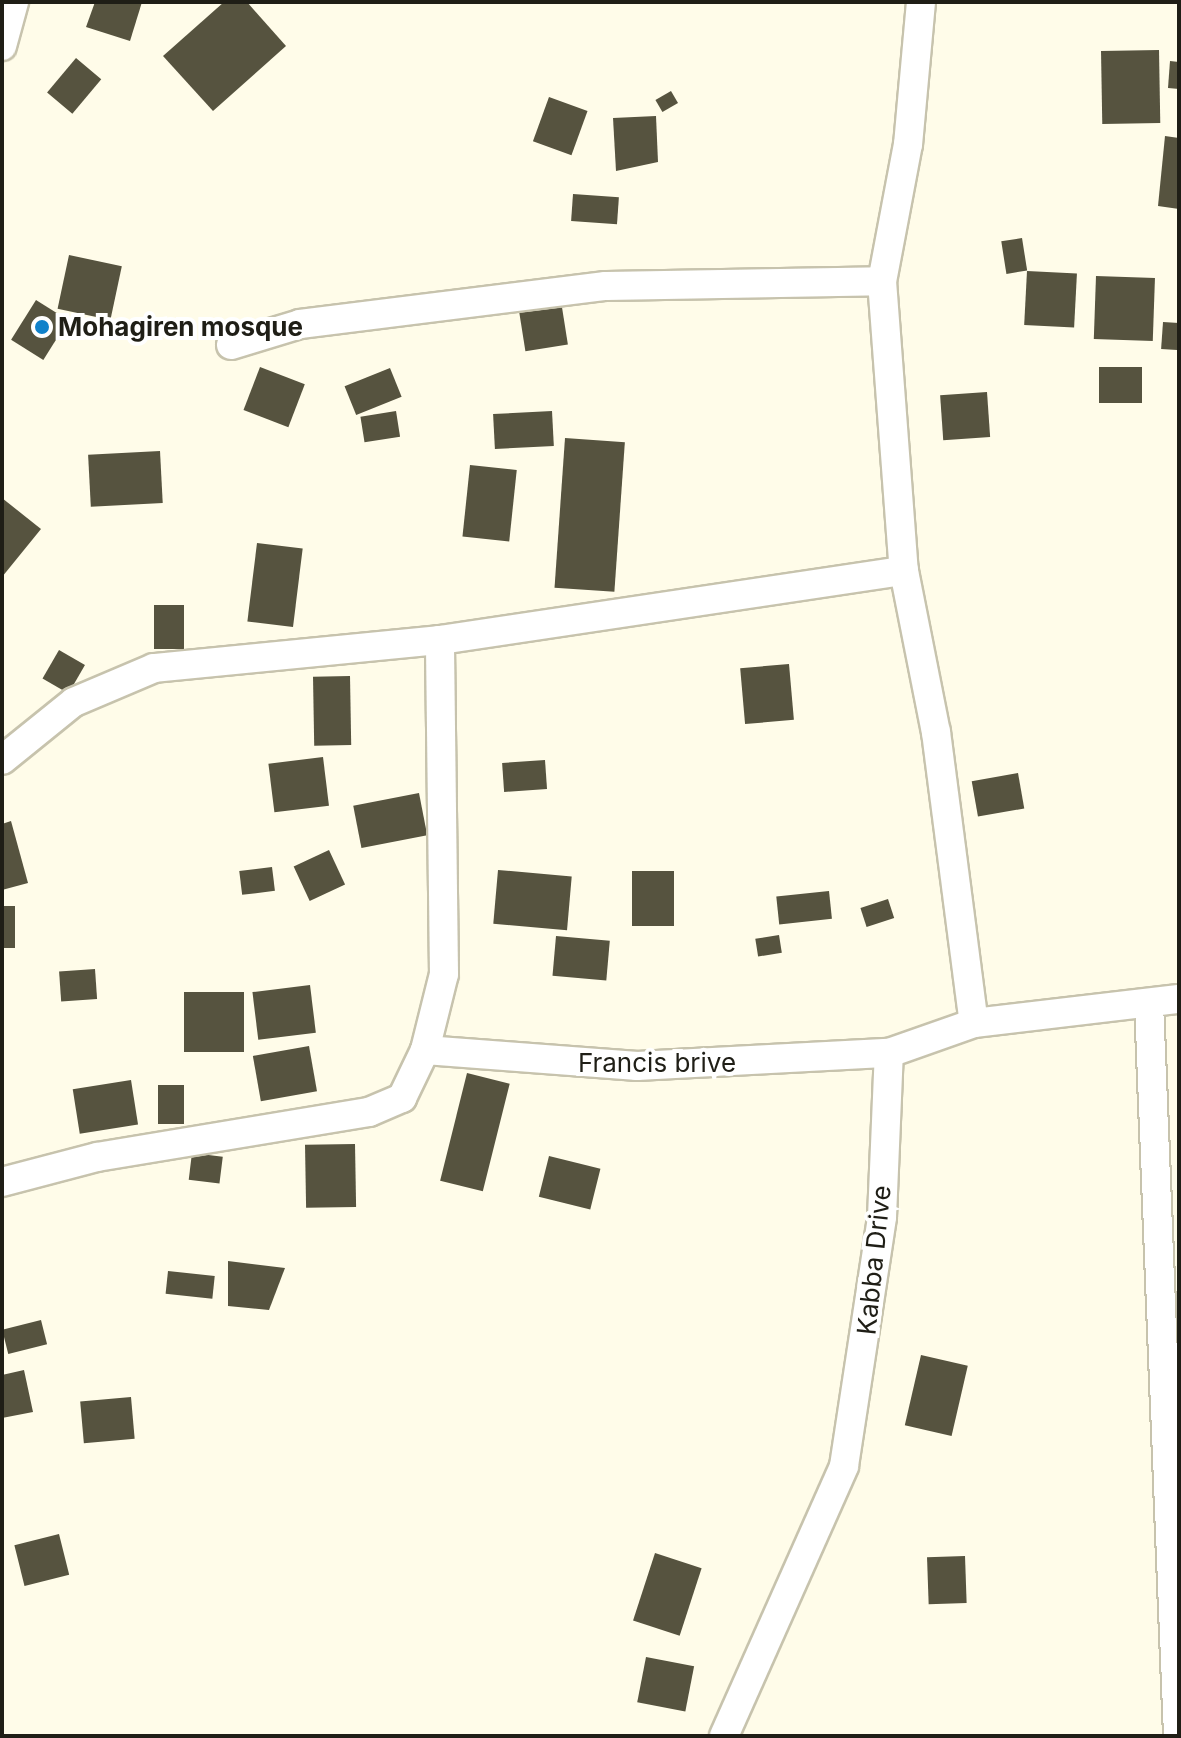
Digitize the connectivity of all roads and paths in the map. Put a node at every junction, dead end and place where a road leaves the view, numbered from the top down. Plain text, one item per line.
1 (14, 2) edge
2 (921, 2) edge
3 (2, 46) edge
4 (882, 281) junction
5 (231, 345) dead end
6 (904, 571) junction
7 (440, 640) junction
8 (2, 760) edge
9 (1179, 999) edge
10 (1149, 1003) junction
11 (974, 1023) junction
12 (425, 1050) junction
13 (889, 1053) junction
14 (2, 1182) edge
15 (724, 1736) edge
16 (1178, 1736) edge

1 - 3 street
2 - 4 street
4 - 5 street
4 - 6 street
6 - 7 street
6 - 11 street
7 - 8 street
7 - 12 street
9 - 10 street
10 - 11 street
10 - 16 street
11 - 13 street
12 - 13 street, Francis brive
12 - 14 street
13 - 15 street, Kabba Drive

